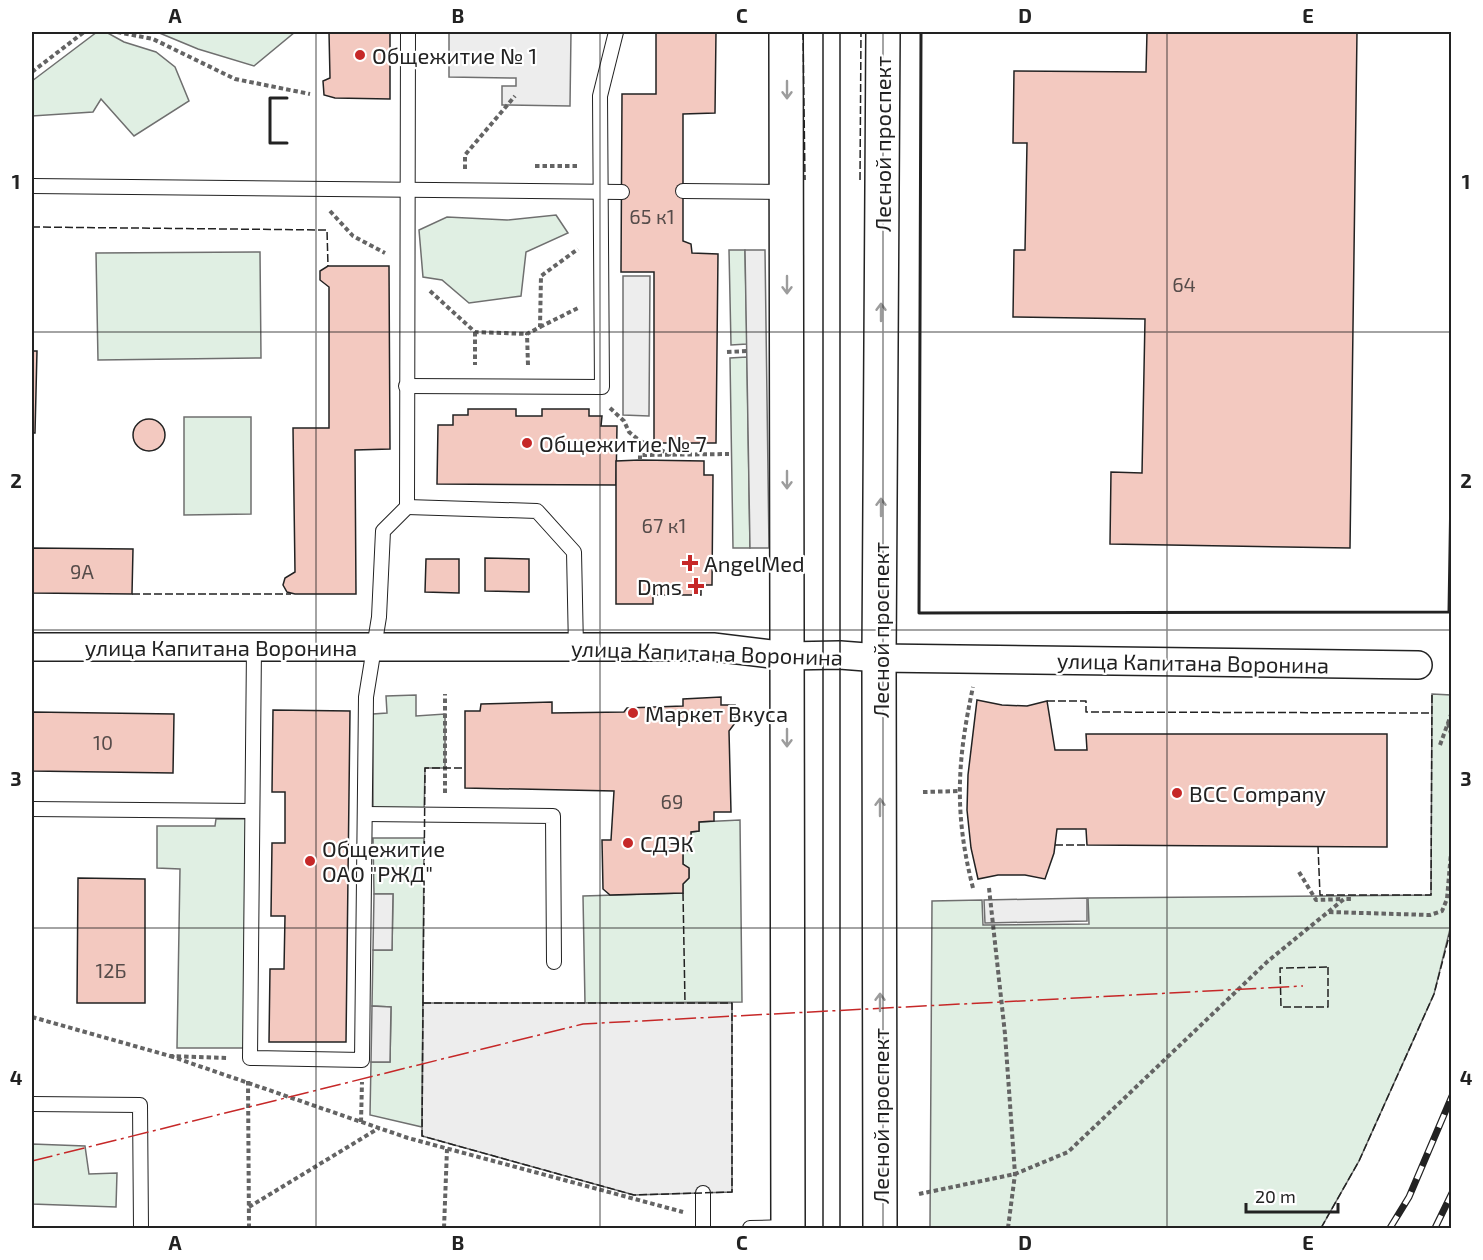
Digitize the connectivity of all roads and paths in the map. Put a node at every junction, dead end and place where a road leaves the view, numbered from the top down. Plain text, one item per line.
1 (84, 32) edge
2 (117, 32) edge
3 (408, 32) edge
4 (616, 32) edge
5 (786, 32) edge
6 (883, 32) edge
7 (32, 72) edge
8 (310, 94) dead end
9 (515, 96) dead end
10 (32, 186) edge
11 (408, 189) junction
12 (465, 190) junction
13 (683, 191) dead end
14 (600, 192) junction
15 (622, 192) dead end
16 (787, 192) junction
17 (600, 233) junction
18 (601, 296) junction
19 (540, 327) junction
20 (747, 351) dead end
21 (727, 352) dead end
22 (406, 386) junction
23 (528, 387) junction
24 (603, 404) dead end
25 (729, 454) dead end
26 (672, 455) junction
27 (640, 460) dead end
28 (407, 507) junction
29 (32, 647) edge
30 (254, 647) junction
31 (375, 648) junction
32 (576, 648) junction
33 (787, 656) junction
34 (879, 658) junction
35 (1418, 665) dead end
36 (968, 685) dead end
37 (445, 694) dead end
38 (1452, 712) edge
39 (1448, 722) junction
40 (1452, 737) edge
41 (1440, 746) dead end
42 (960, 791) junction
43 (923, 792) dead end
44 (32, 809) edge
45 (252, 811) junction
46 (365, 814) junction
47 (445, 815) junction
48 (1452, 841) edge
49 (1299, 872) dead end
50 (973, 888) dead end
51 (989, 888) dead end
52 (1344, 899) junction
53 (1353, 899) dead end
54 (1328, 912) junction
55 (554, 962) dead end
56 (32, 1017) edge
57 (170, 1056) junction
58 (250, 1058) junction
59 (362, 1060) junction
60 (248, 1083) junction
61 (32, 1104) edge
62 (361, 1122) junction
63 (379, 1128) junction
64 (447, 1149) junction
65 (1015, 1173) junction
66 (703, 1193) dead end
67 (919, 1194) dead end
68 (249, 1207) junction
69 (703, 1223) edge
70 (32, 1228) edge
71 (40, 1228) edge
72 (141, 1228) edge
73 (249, 1228) edge
74 (444, 1228) edge
75 (750, 1228) edge
76 (788, 1228) edge
77 (880, 1228) edge
78 (1008, 1228) edge

1 - 7 path
2 - 8 path
3 - 11 lane
4 - 14 lane
5 -> 16 main road
34 -> 6 main road, Лесной проспект
9 - 12 path
10 - 11 lane
11 - 12 lane
11 - 22 lane
12 - 14 lane
13 - 16 lane
14 - 15 lane
14 - 17 lane
16 -> 33 main road
17 - 18 lane
17 - 19 path
18 - 19 path
18 - 23 lane
19 - 23 path
20 - 21 path
22 - 23 lane
22 - 28 lane
24 - 26 path
25 - 26 path
26 - 27 path
28 - 31 lane
28 - 32 lane
29 - 30 street, улица Капитана Воронина
30 - 31 street, улица Капитана Воронина
30 - 45 lane
31 - 32 street, улица Капитана Воронина
31 - 46 lane
32 - 33 street, улица Капитана Воронина
33 - 34 street, улица Капитана Воронина
33 -> 76 main road
34 - 35 street, улица Капитана Воронина
77 -> 34 main road, Лесной проспект
36 - 42 path
37 - 47 path
38 - 39 path
39 - 40 path
39 - 41 path
42 - 43 path
42 - 50 path
44 - 45 lane
45 - 58 lane
46 - 47 lane
46 - 59 lane
47 - 55 lane
48 - 54 path
49 - 52 path
51 - 65 path
52 - 53 path
52 - 54 path
54 - 65 path
56 - 57 path
57 - 58 path
57 - 60 path
58 - 59 lane
58 - 60 path
59 - 62 path
60 - 62 path
60 - 68 path
61 - 72 lane
62 - 63 path
63 - 64 path
63 - 68 path
64 - 69 path
64 - 74 path
65 - 67 path
65 - 78 path
66 - 69 lane
68 - 73 path
70 - 71 path
75 - 76 lane

